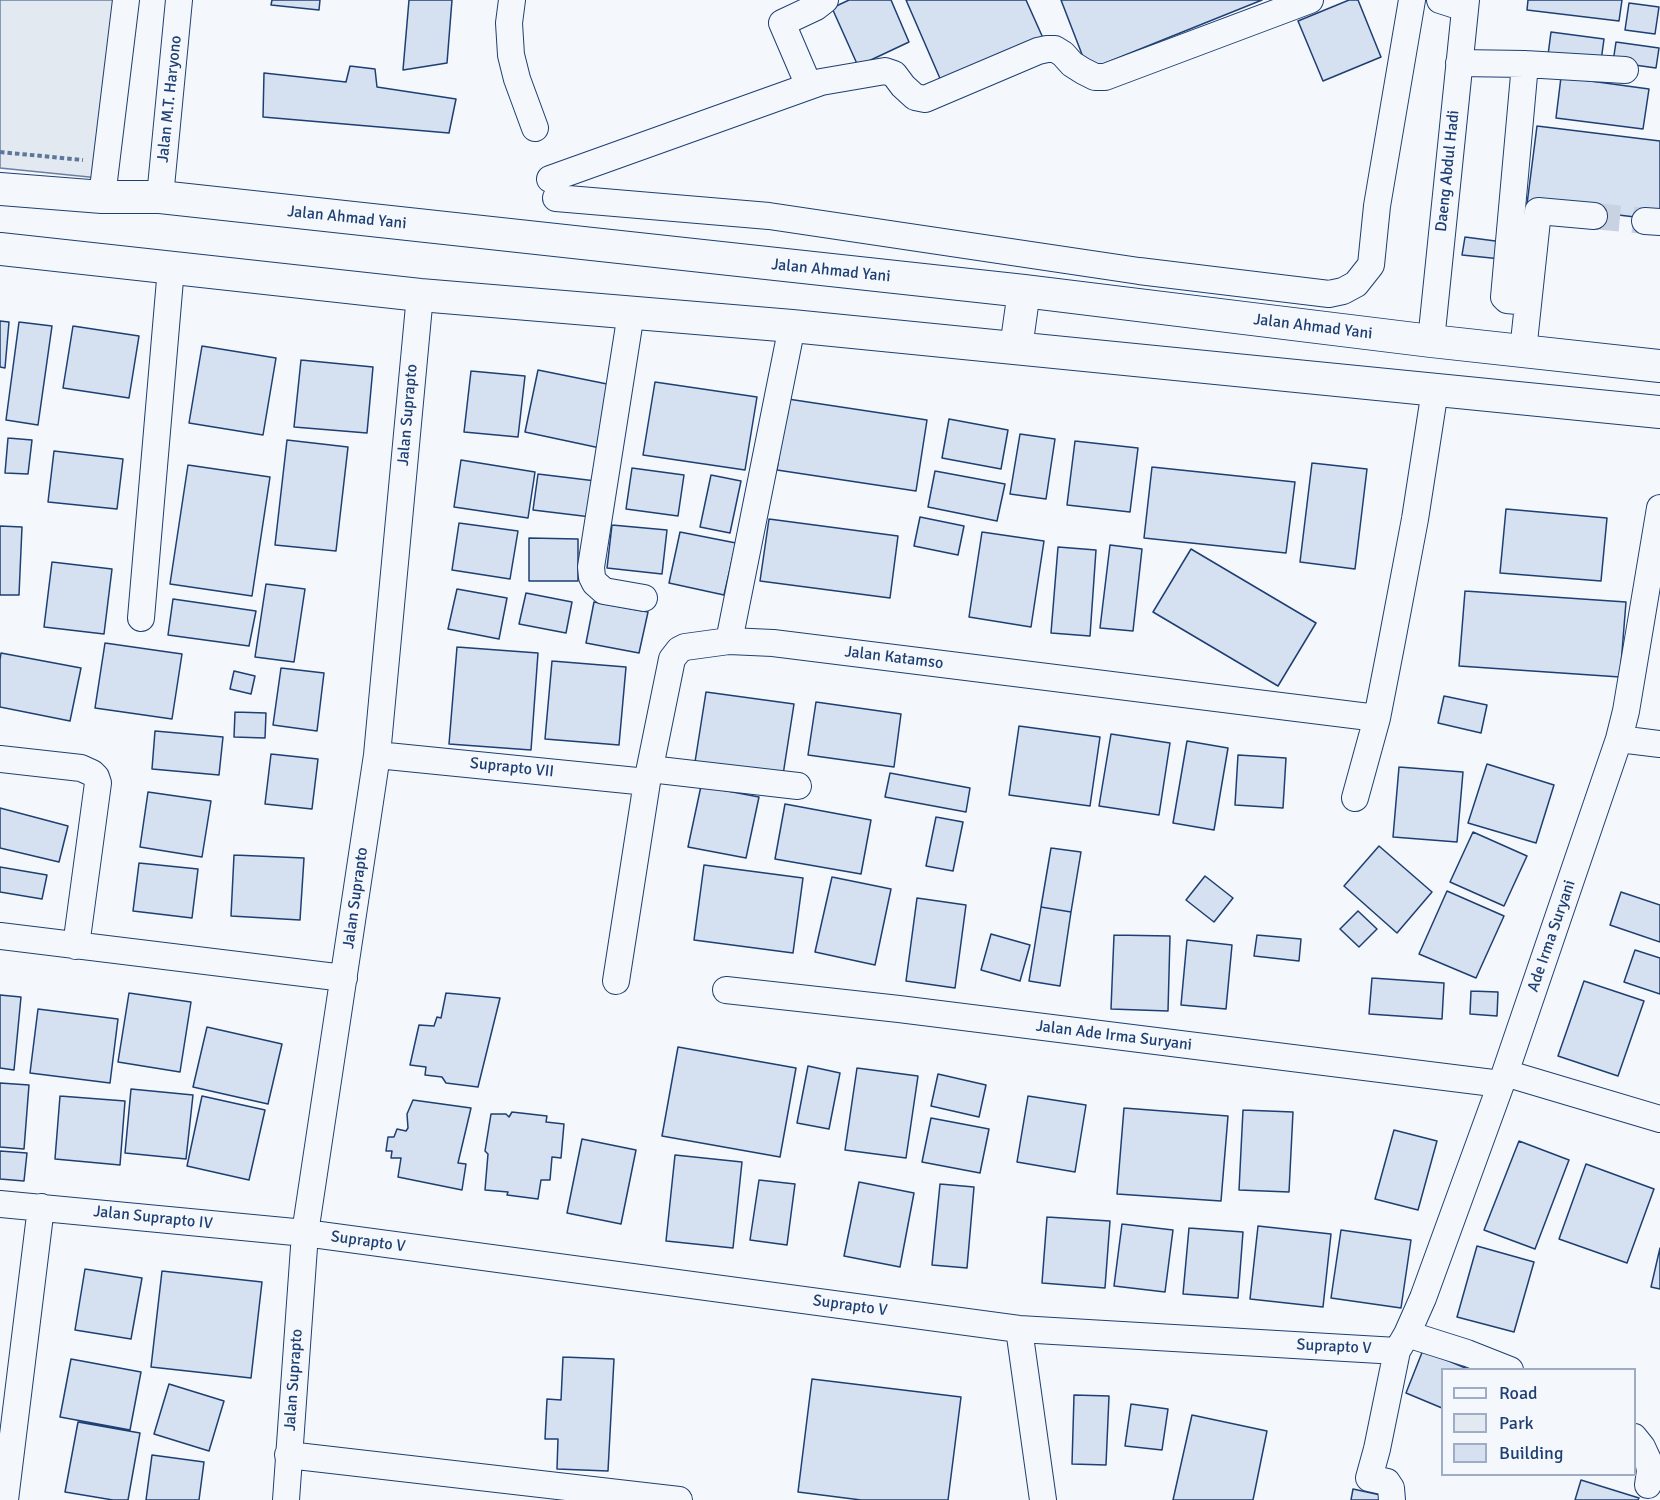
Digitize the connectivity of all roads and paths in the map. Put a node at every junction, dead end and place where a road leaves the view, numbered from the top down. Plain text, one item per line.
1 (126, 0) edge
2 (179, 0) edge
3 (512, 0) edge
4 (825, 0) edge
5 (1310, 0) edge
6 (1412, 0) edge
7 (1440, 0) edge
8 (1466, 4) edge
9 (1459, 63) junction
10 (1525, 64) junction
11 (1625, 70) dead end
12 (809, 86) junction
13 (535, 128) dead end
14 (0, 189) edge
15 (102, 197) junction
16 (160, 197) junction
17 (1512, 210) junction
18 (1538, 210) junction
19 (1594, 216) tunnel mouth
20 (0, 249) edge
21 (171, 268) junction
22 (1024, 291) junction
23 (420, 295) junction
24 (1528, 302) junction
25 (631, 313) junction
26 (792, 326) junction
27 (1431, 341) junction
28 (1016, 348) junction
29 (1524, 351) junction
30 (1660, 366) edge
31 (1435, 390) junction
32 (1660, 412) edge
33 (1660, 508) edge
34 (644, 597) dead end
35 (141, 618) dead end
36 (729, 641) junction
37 (1377, 718) junction
38 (1619, 739) junction
39 (1660, 744) edge
40 (377, 755) junction
41 (0, 759) edge
42 (649, 776) junction
43 (798, 786) dead end
44 (1355, 798) dead end
45 (0, 936) edge
46 (76, 946) junction
47 (344, 978) junction
48 (616, 981) dead end
49 (726, 990) dead end
50 (1503, 1078) junction
51 (1660, 1119) edge
52 (0, 1204) edge
53 (41, 1207) junction
54 (305, 1233) junction
55 (1019, 1329) junction
56 (1402, 1342) junction
57 (1505, 1368) edge
58 (1636, 1438) edge
59 (288, 1455) junction
60 (1648, 1485) dead end
61 (4, 1496) edge
62 (286, 1500) edge
63 (679, 1500) edge
64 (1043, 1500) edge
65 (1392, 1500) edge

1 - 15 street
2 - 16 street, Jalan M.T. Haryono
3 - 13 street
4 - 12 street
5 - 12 street
6 - 12 street
7 - 8 street
8 - 9 street, Daeng Abdul Hadi
9 - 10 street
9 - 27 street, Daeng Abdul Hadi
10 - 11 street
10 - 17 street
14 - 15 main road, Jalan Ahmad Yani
15 - 16 main road, Jalan Ahmad Yani
16 - 22 main road, Jalan Ahmad Yani
17 - 18 street
17 - 24 street
18 - 19 street
18 - 24 street
20 - 21 main road
21 - 23 main road
21 - 35 street
22 - 27 main road, Jalan Ahmad Yani
22 - 28 main road
23 - 25 main road
23 - 40 street, Jalan Suprapto
24 - 29 street
25 - 26 main road
25 - 34 street
26 - 28 main road
26 - 36 street
27 - 29 main road, Jalan Ahmad Yani
28 - 31 main road
29 - 30 main road, Jalan Ahmad Yani
31 - 32 main road
31 - 37 street
33 - 38 street, Ade Irma Suryani
36 - 37 street, Jalan Katamso
36 - 42 street, Jalan Katamso
37 - 44 street
38 - 39 street
38 - 50 street, Ade Irma Suryani
40 - 42 street, Suprapto VII
40 - 47 street, Jalan Suprapto
41 - 46 street
42 - 43 street, Suprapto VII
42 - 48 street, Jalan Katamso
45 - 46 street
46 - 47 street
47 - 54 street, Jalan Suprapto
49 - 50 street, Jalan Ade Irma Suryani
50 - 51 street, Jalan Ade Irma Suryani
50 - 56 street, Ade Irma Suryani
52 - 53 street, Jalan Suprapto IV
53 - 54 street, Jalan Suprapto IV
53 - 61 street
54 - 55 street, Suprapto V
54 - 59 street, Jalan Suprapto
55 - 56 street, Suprapto V
55 - 64 street
56 - 57 street, Suprapto V
56 - 65 street, Ade Irma Suryani
58 - 60 street
59 - 62 street, Jalan Suprapto
59 - 63 street

